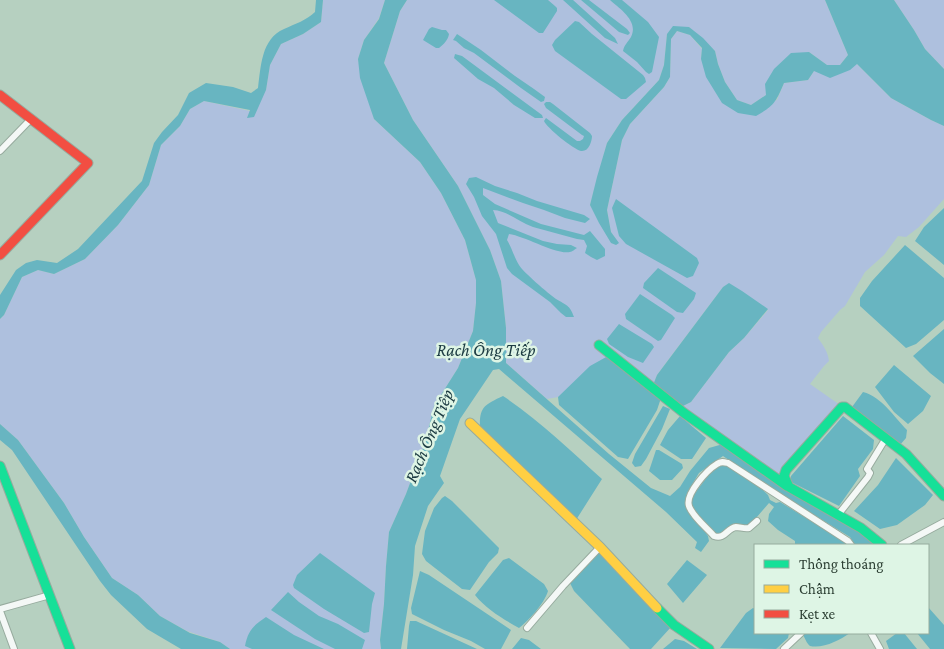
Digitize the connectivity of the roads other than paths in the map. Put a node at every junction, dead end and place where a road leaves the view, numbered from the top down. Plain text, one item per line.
1 (0, 96) edge
2 (31, 119) junction
3 (0, 151) edge
4 (0, 255) edge
5 (599, 345) dead end
6 (470, 423) dead end
7 (886, 438) junction
8 (0, 466) edge
9 (790, 487) junction
10 (944, 496) edge
11 (838, 515) junction
12 (757, 521) dead end
13 (944, 522) edge
14 (850, 544) edge
15 (881, 544) edge
16 (903, 544) edge
17 (600, 547) junction
18 (50, 595) junction
19 (0, 610) edge
20 (527, 628) dead end
21 (800, 634) edge
22 (872, 634) edge
23 (14, 649) edge
24 (70, 649) edge
25 (709, 649) edge
26 (784, 649) edge
27 (880, 649) edge

1 - 2 street
2 - 3 street
2 - 4 street
5 - 9 street
6 - 17 street
7 - 9 street
7 - 10 street
7 - 11 street
8 - 18 street
9 - 11 street
11 - 15 street
12 - 14 street
13 - 16 street
17 - 20 street
17 - 25 street
18 - 19 street
18 - 24 street
19 - 23 street
21 - 26 street
22 - 27 street

